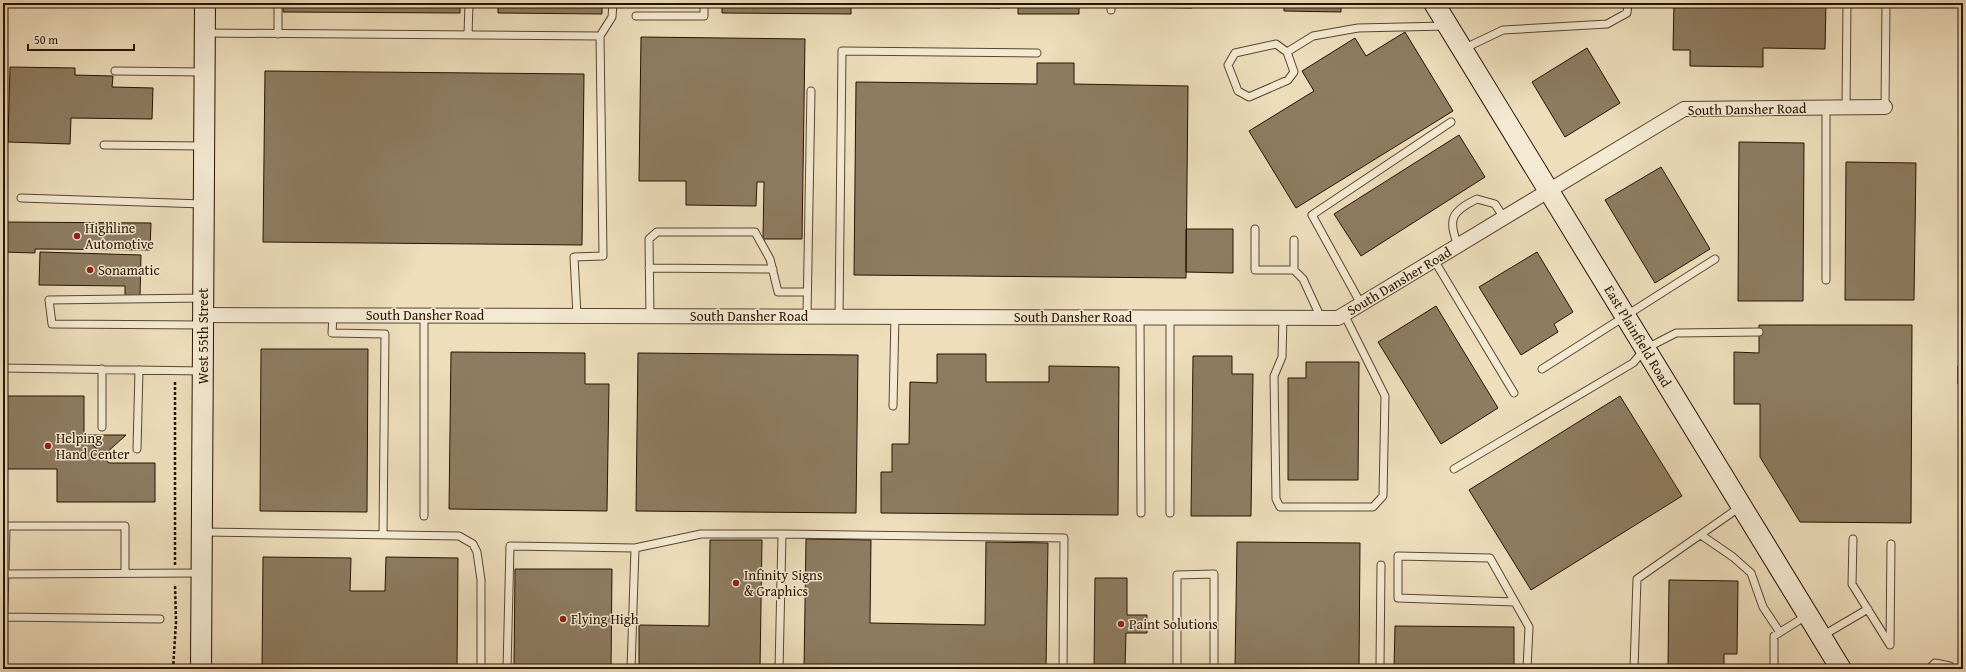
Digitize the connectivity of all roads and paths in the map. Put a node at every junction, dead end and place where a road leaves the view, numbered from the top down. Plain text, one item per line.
1 (205, 3) edge
2 (278, 3) edge
3 (469, 3) edge
4 (613, 3) edge
5 (704, 3) edge
6 (1434, 3) edge
7 (1628, 3) edge
8 (1847, 3) edge
9 (1886, 3) edge
10 (636, 16) dead end
11 (1448, 26) junction
12 (205, 34) junction
13 (278, 34) junction
14 (468, 35) junction
15 (600, 36) junction
16 (1462, 50) junction
17 (1287, 52) junction
18 (1037, 53) dead end
19 (115, 71) dead end
20 (204, 72) junction
21 (811, 92) dead end
22 (1826, 107) junction
23 (1846, 107) junction
24 (1885, 107) joint
25 (1450, 122) dead end
26 (104, 145) dead end
27 (204, 146) junction
28 (1549, 191) junction
29 (21, 198) dead end
30 (204, 204) junction
31 (1504, 218) junction
32 (1255, 229) dead end
33 (1294, 240) dead end
34 (1458, 245) junction
35 (1715, 259) dead end
36 (1434, 260) junction
37 (649, 268) junction
38 (773, 270) junction
39 (1294, 270) junction
40 (1826, 280) dead end
41 (807, 292) junction
42 (1361, 304) junction
43 (203, 312) junction
44 (1344, 314) junction
45 (333, 315) junction
46 (424, 315) junction
47 (577, 316) junction
48 (650, 316) junction
49 (807, 316) junction
50 (839, 316) junction
51 (895, 316) junction
52 (1625, 316) junction
53 (1140, 317) junction
54 (1170, 317) junction
55 (1283, 317) junction
56 (1321, 318) junction
57 (1759, 332) dead end
58 (1646, 349) junction
59 (3, 368) edge
60 (102, 369) junction
61 (1542, 369) dead end
62 (139, 370) junction
63 (175, 370) junction
64 (203, 370) junction
65 (1514, 393) dead end
66 (893, 406) dead end
67 (102, 427) dead end
68 (137, 449) dead end
69 (1454, 469) dead end
70 (1742, 506) junction
71 (1141, 513) dead end
72 (1170, 513) dead end
73 (424, 516) dead end
74 (5, 526) edge
75 (202, 532) junction
76 (782, 534) junction
77 (383, 535) junction
78 (1701, 535) junction
79 (1853, 539) dead end
80 (1892, 544) dead end
81 (635, 548) junction
82 (1381, 565) dead end
83 (125, 573) junction
84 (175, 573) junction
85 (202, 573) junction
86 (5, 574) junction
87 (1515, 602) junction
88 (1868, 609) junction
89 (1808, 615) junction
90 (4, 617) junction
91 (160, 619) dead end
92 (3, 625) edge
93 (3, 631) edge
94 (1779, 631) junction
95 (1822, 636) junction
96 (1380, 666) dead end
97 (173, 669) edge
98 (201, 669) edge
99 (481, 669) edge
100 (507, 669) edge
101 (632, 669) edge
102 (778, 669) edge
103 (1063, 669) edge
104 (1177, 669) edge
105 (1214, 669) edge
106 (1527, 669) edge
107 (1634, 669) edge
108 (1774, 669) edge
109 (1842, 669) edge
110 (1929, 669) edge
111 (1951, 669) edge

1 - 12 main road, West 55th Street
2 - 13 lane
3 - 14 lane
4 - 15 lane
5 - 10 lane
6 - 11 main road, East Plainfield Road
7 - 16 lane
8 - 23 lane
9 - 24 lane
11 - 16 main road, East Plainfield Road
11 - 17 lane
12 - 13 lane
12 - 20 main road, West 55th Street
13 - 14 lane
14 - 15 lane
15 - 47 lane
16 - 28 main road, East Plainfield Road
17 - 17 lane
18 - 50 lane
19 - 20 lane
20 - 27 main road, West 55th Street
21 - 41 lane
22 - 23 street, South Dansher Road
22 - 28 street, South Dansher Road
22 - 40 lane
23 - 24 street, South Dansher Road
25 - 42 lane
26 - 27 lane
27 - 30 main road, West 55th Street
28 - 31 street, South Dansher Road
28 - 52 main road, East Plainfield Road
29 - 30 lane
30 - 43 main road, West 55th Street
31 - 34 street, South Dansher Road
31 - 34 lane
32 - 39 lane
33 - 39 lane
34 - 36 street, South Dansher Road
35 - 52 lane
36 - 42 street, South Dansher Road
36 - 65 lane
37 - 38 lane
37 - 38 lane
37 - 48 lane
38 - 41 lane
39 - 56 lane
41 - 49 lane
42 - 44 street, South Dansher Road
43 - 43 lane
43 - 45 street, South Dansher Road
43 - 64 main road, West 55th Street
44 - 55 lane
44 - 56 street, South Dansher Road
45 - 46 street, South Dansher Road
45 - 77 lane
46 - 47 street, South Dansher Road
46 - 73 lane
47 - 48 street, South Dansher Road
48 - 49 street, South Dansher Road
49 - 50 street, South Dansher Road
50 - 51 street, South Dansher Road
51 - 53 street, South Dansher Road
51 - 66 lane
52 - 58 main road, East Plainfield Road
52 - 61 lane
53 - 54 street, South Dansher Road
53 - 71 lane
54 - 55 street, South Dansher Road
54 - 72 lane
55 - 56 street, South Dansher Road
57 - 58 lane
58 - 69 lane
58 - 70 main road, East Plainfield Road
59 - 60 lane
60 - 62 lane
60 - 67 lane
62 - 63 lane
62 - 68 lane
63 - 64 lane
63 - 84 path
64 - 75 main road, West 55th Street
70 - 78 lane
70 - 89 main road, East Plainfield Road
74 - 83 lane
74 - 86 lane
75 - 77 lane
75 - 85 main road, West 55th Street
76 - 81 lane
76 - 102 lane
76 - 103 lane
77 - 99 lane
78 - 94 lane
78 - 107 lane
79 - 88 lane
80 - 88 lane
81 - 100 lane
81 - 101 lane
82 - 96 lane
83 - 84 lane
83 - 86 lane
84 - 85 lane
84 - 97 path
85 - 98 main road, West 55th Street
86 - 90 lane
87 - 87 lane
87 - 106 lane
88 - 95 lane
89 - 94 lane
89 - 95 main road, East Plainfield Road
90 - 91 lane
90 - 92 lane
92 - 93 lane
94 - 108 lane
95 - 109 main road, East Plainfield Road
104 - 105 lane
110 - 111 lane

